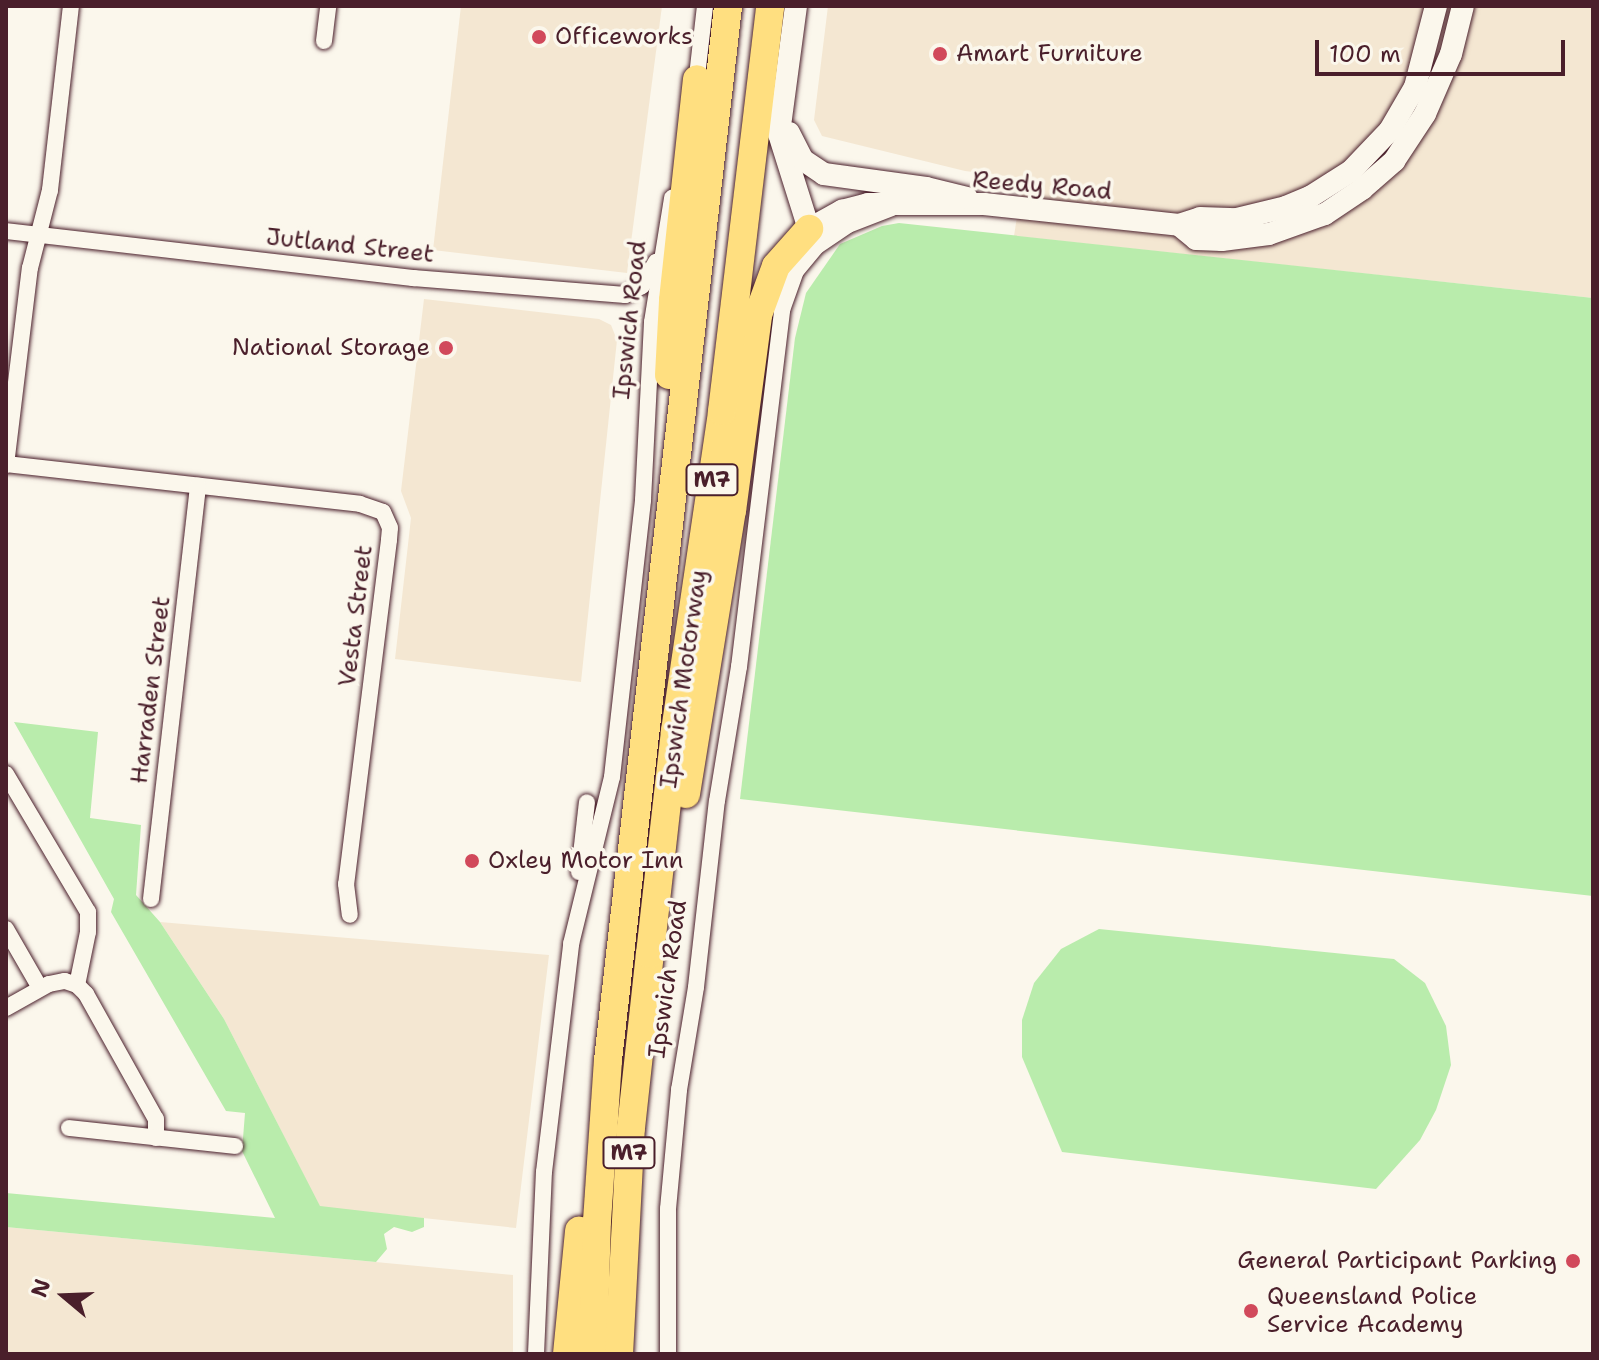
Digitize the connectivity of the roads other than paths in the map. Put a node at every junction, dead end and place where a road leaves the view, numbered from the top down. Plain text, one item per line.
1 (71, 6) edge
2 (328, 6) edge
3 (705, 6) edge
4 (728, 6) edge
5 (770, 6) edge
6 (796, 6) edge
7 (1436, 6) edge
8 (1463, 6) edge
9 (324, 41) dead end
10 (697, 79) junction
11 (786, 96) junction
12 (984, 204) junction
13 (1179, 225) junction
14 (6, 231) edge
15 (39, 234) junction
16 (811, 239) junction
17 (662, 245) junction
18 (681, 429) junction
19 (6, 465) edge
20 (198, 486) junction
21 (6, 774) edge
22 (587, 802) dead end
23 (151, 899) dead end
24 (350, 915) dead end
25 (6, 929) edge
26 (571, 944) junction
27 (650, 954) junction
28 (77, 985) junction
29 (40, 988) junction
30 (6, 1008) edge
31 (69, 1128) dead end
32 (156, 1138) junction
33 (235, 1146) dead end
34 (599, 1180) junction
35 (536, 1354) edge
36 (567, 1354) edge
37 (593, 1354) edge
38 (619, 1354) edge
39 (668, 1354) edge

1 - 15 street
2 - 9 street
3 - 10 street, Ipswich Road
4 - 18 highway, Ipswich Motorway / M7
5 - 27 highway, Ipswich Motorway / M7
6 - 11 main road
7 - 13 main road, Reedy Road
8 - 13 main road, Reedy Road
10 - 17 street, Ipswich Road
10 - 18 highway
11 - 12 main road
11 - 16 main road
12 - 13 main road, Reedy Road
12 - 16 main road, Reedy Road
14 - 15 street, Jutland Street
15 - 17 street, Jutland Street
15 - 19 street
16 - 27 highway
16 - 39 street, Ipswich Road
17 - 26 street, Ipswich Road
18 - 34 highway, Ipswich Motorway / M7
19 - 20 street, Vesta Street
20 - 23 street, Harraden Street
20 - 24 street, Vesta Street
21 - 28 street
22 - 26 street
25 - 29 street
26 - 35 street, Ipswich Road
27 - 38 highway, Ipswich Motorway / M7
28 - 29 street
28 - 32 street
29 - 30 street
31 - 32 street
32 - 33 street
34 - 36 highway
34 - 37 highway, Ipswich Motorway / M7

